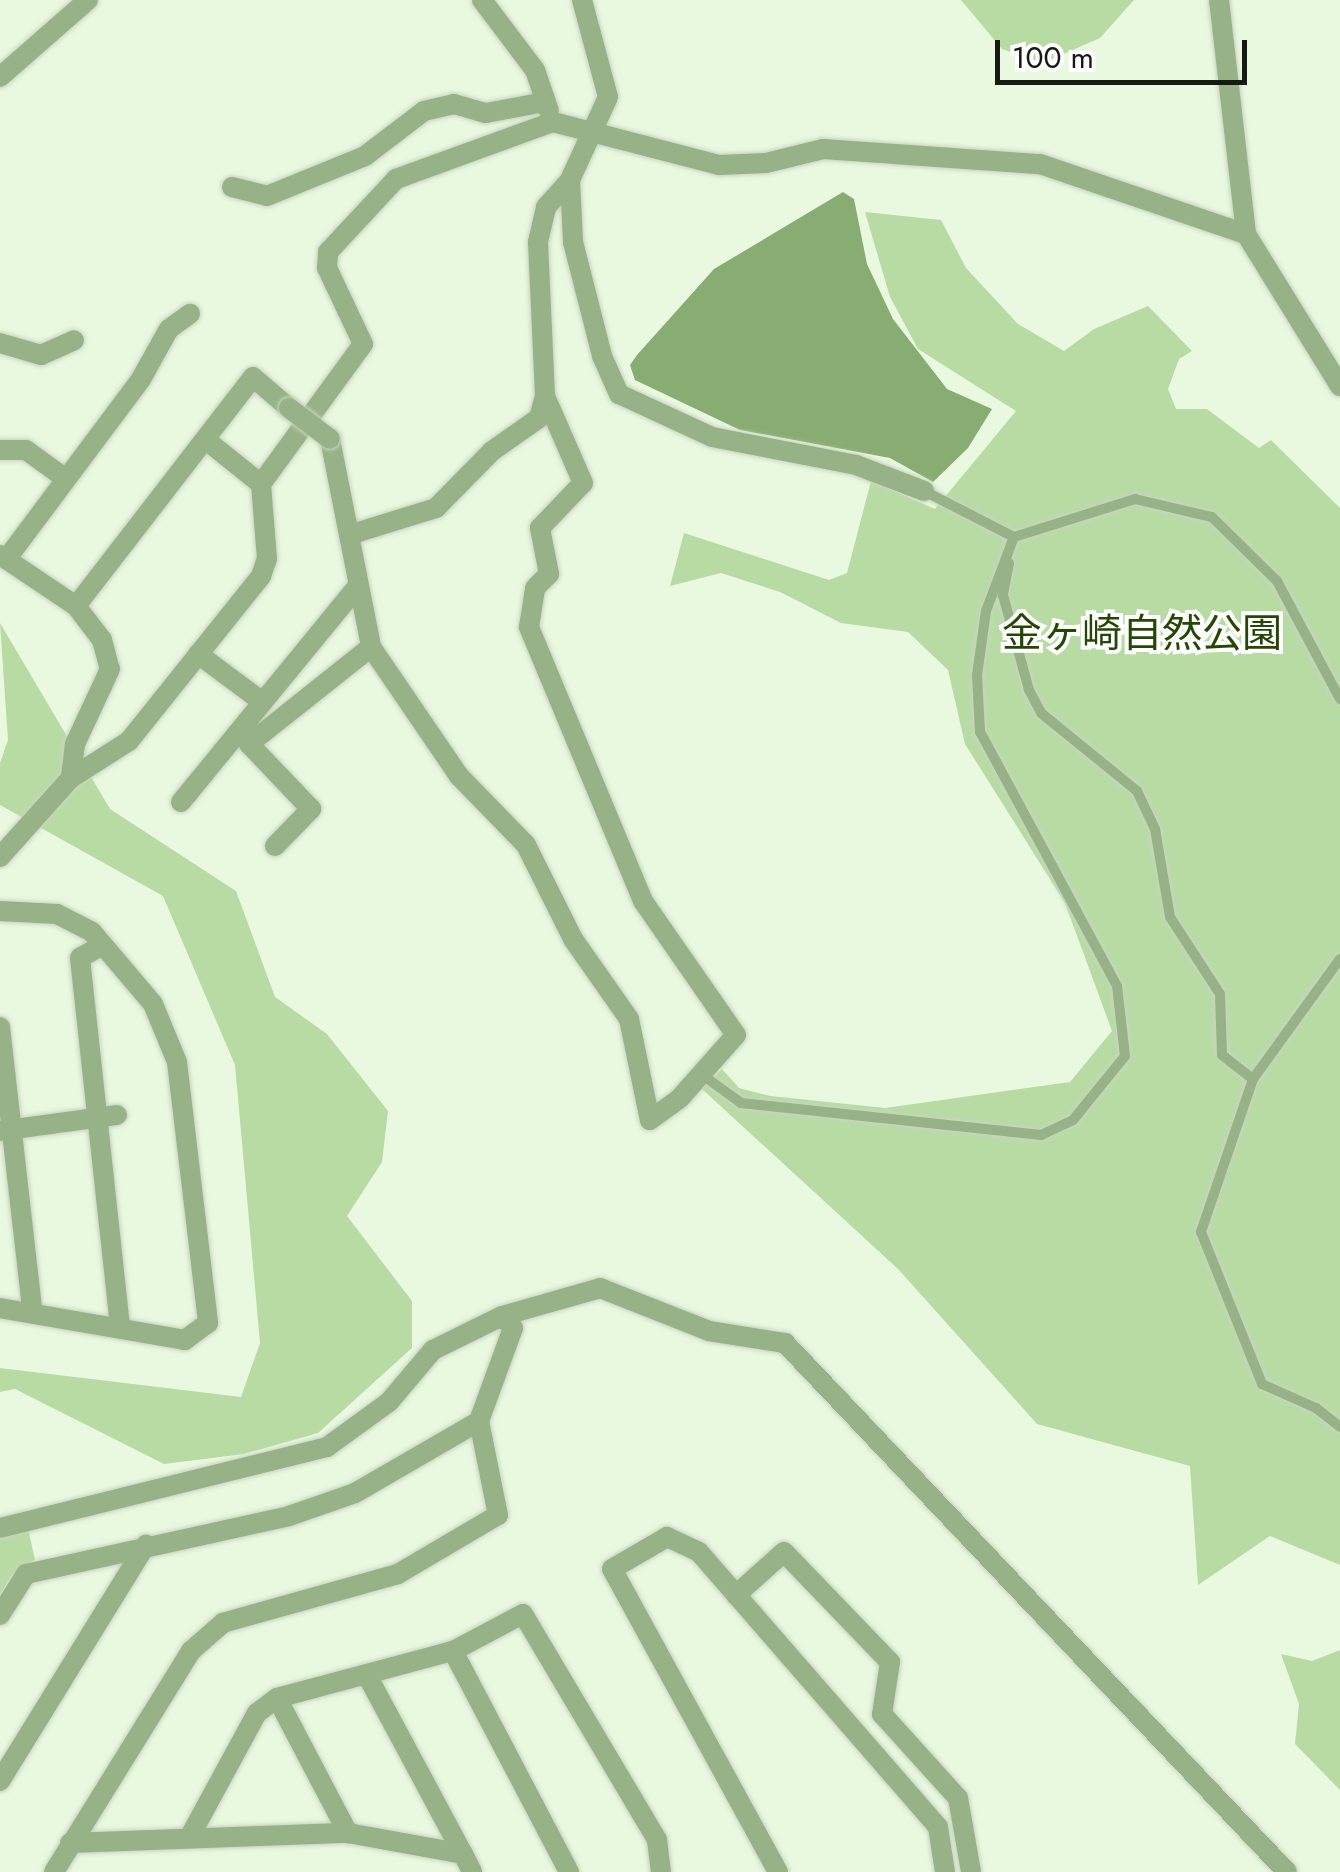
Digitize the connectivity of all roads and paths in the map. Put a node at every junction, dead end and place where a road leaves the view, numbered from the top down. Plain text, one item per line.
1 (88, 0) edge
2 (482, 0) edge
3 (582, 0) edge
4 (1220, 0) edge
5 (0, 78) edge
6 (549, 112) junction
7 (588, 128) junction
8 (570, 180) junction
9 (232, 187) dead end
10 (1246, 234) junction
11 (190, 314) dead end
12 (74, 340) dead end
13 (0, 343) edge
14 (1340, 386) edge
15 (546, 396) junction
16 (206, 440) junction
17 (0, 450) edge
18 (66, 479) junction
19 (261, 484) junction
20 (924, 491) joint
21 (352, 534) junction
22 (1014, 537) junction
23 (4, 556) edge
24 (358, 588) junction
25 (76, 606) junction
26 (370, 647) junction
27 (198, 654) junction
28 (1340, 699) edge
29 (260, 700) junction
30 (71, 778) junction
31 (181, 802) dead end
32 (274, 846) dead end
33 (0, 858) edge
34 (0, 911) edge
35 (103, 945) junction
36 (1340, 959) edge
37 (0, 1027) edge
38 (701, 1074) junction
39 (1253, 1079) junction
40 (107, 1118) junction
41 (6, 1130) edge
42 (0, 1308) edge
43 (32, 1308) junction
44 (502, 1316) junction
45 (120, 1324) junction
46 (479, 1421) junction
47 (1340, 1428) edge
48 (0, 1528) edge
49 (146, 1546) junction
50 (736, 1595) junction
51 (0, 1615) edge
52 (453, 1652) junction
53 (368, 1677) junction
54 (277, 1698) junction
55 (0, 1781) edge
56 (348, 1833) junction
57 (190, 1838) junction
58 (70, 1843) junction
59 (468, 1863) edge
60 (54, 1872) edge
61 (568, 1872) edge
62 (662, 1872) edge
63 (778, 1872) edge
64 (945, 1872) edge
65 (971, 1872) edge
66 (1287, 1872) edge

1 - 5 street
2 - 6 street
3 - 7 street
4 - 10 street
6 - 7 street
6 - 9 street
6 - 19 street
7 - 8 street
7 - 10 street
8 - 15 street
8 - 20 street
10 - 14 street
11 - 18 street
12 - 13 street
15 - 21 street
15 - 38 street
16 - 19 street
16 - 21 street, bridge
16 - 25 street
17 - 18 street
18 - 23 street
19 - 27 street
20 - 22 lane
21 - 24 street
22 - 28 lane
22 - 38 lane
22 - 39 lane
23 - 25 street
24 - 26 street
24 - 29 street
25 - 30 street
26 - 32 street
26 - 38 street
27 - 29 street
27 - 30 street
29 - 31 street
30 - 33 street
34 - 35 street
35 - 40 street
35 - 45 street
36 - 39 lane
37 - 41 street
39 - 47 lane
40 - 41 street
40 - 45 street
41 - 43 street
42 - 43 street
43 - 45 street
44 - 46 street
44 - 48 street
44 - 66 street
46 - 49 street
46 - 58 street
49 - 51 street
49 - 55 street
50 - 63 street
50 - 64 street
50 - 65 street
52 - 53 street
52 - 61 street
52 - 62 street
53 - 54 street
53 - 59 street
54 - 56 street
54 - 57 street
56 - 57 street
56 - 59 street
57 - 58 street
58 - 60 street

